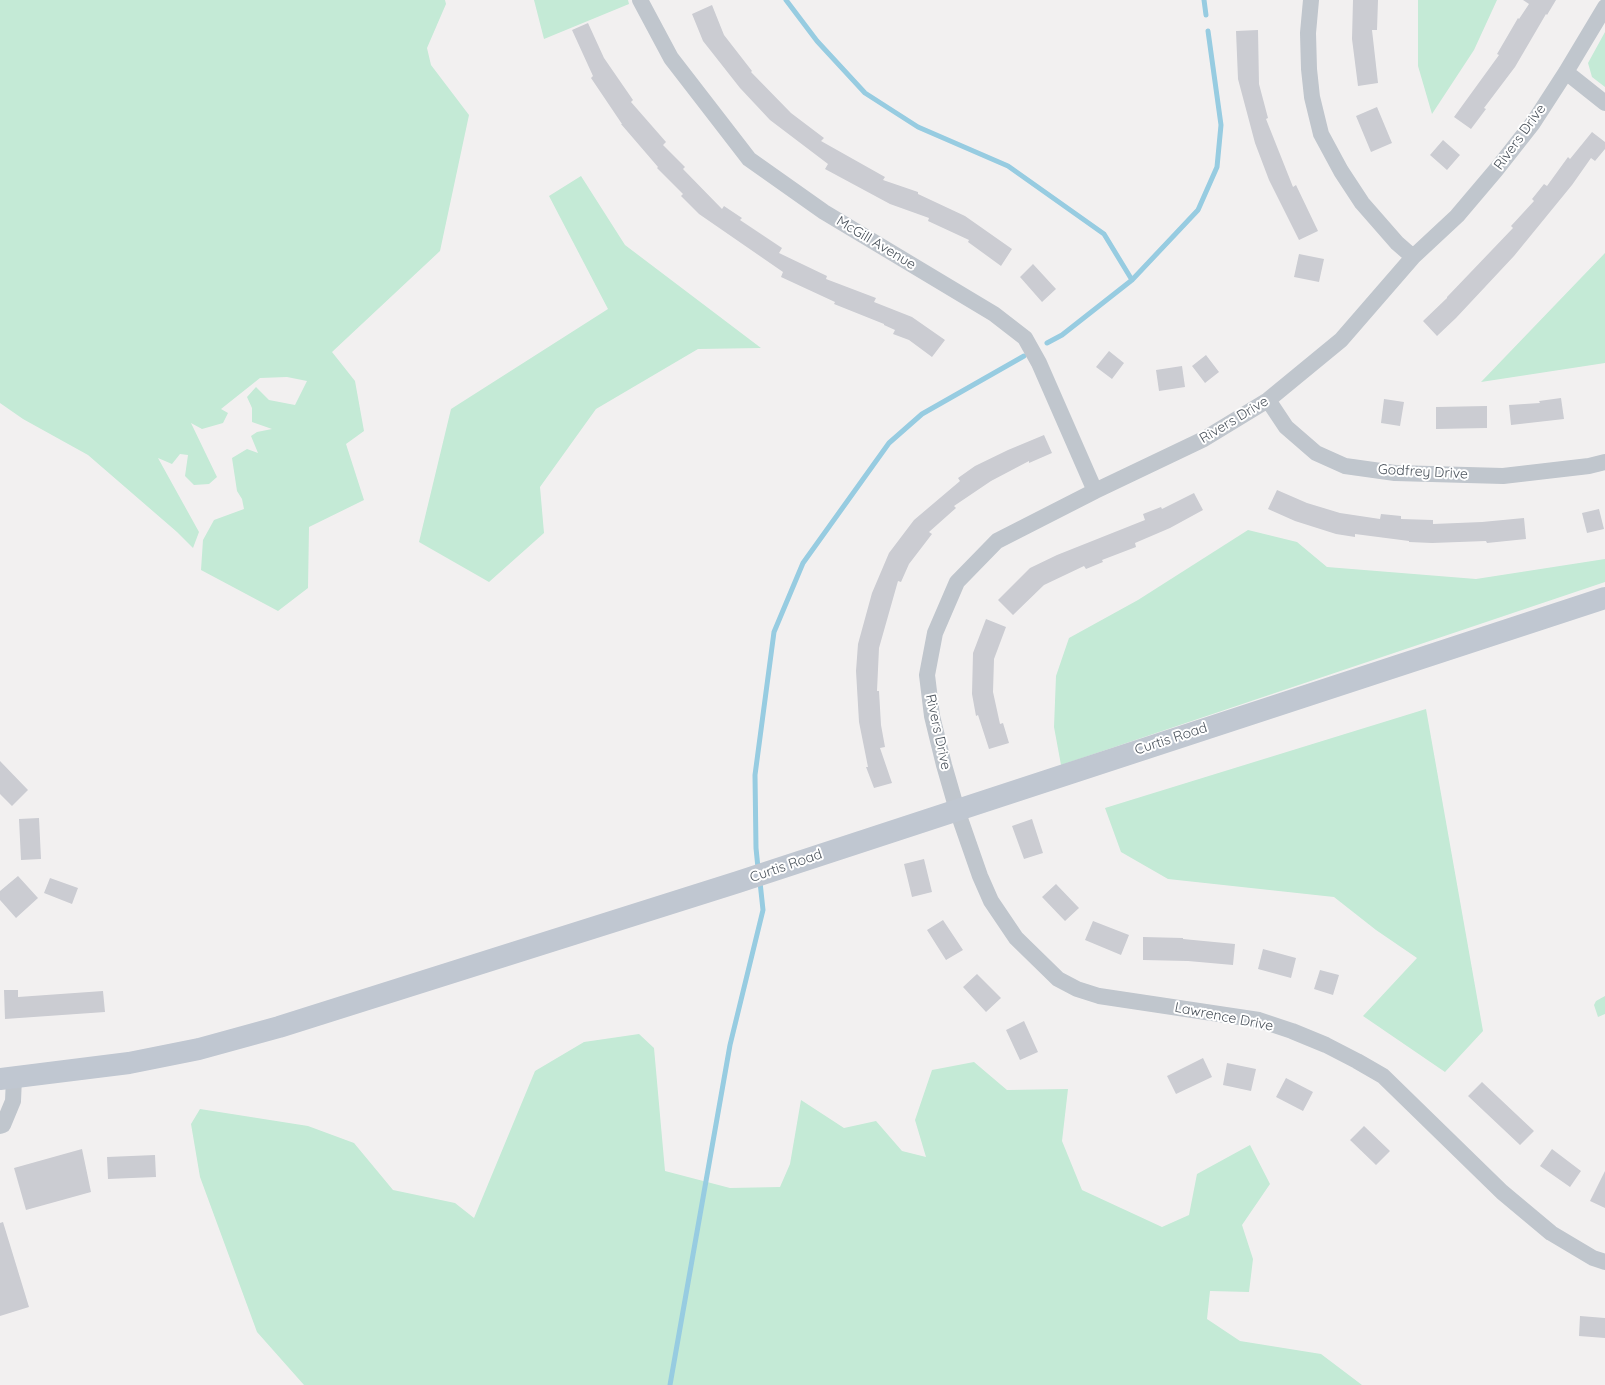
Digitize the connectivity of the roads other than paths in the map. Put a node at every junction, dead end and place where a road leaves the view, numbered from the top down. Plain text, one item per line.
1 (640, 0) edge
2 (1311, 0) edge
3 (1605, 7) edge
4 (1566, 72) junction
5 (1605, 103) edge
6 (1413, 257) junction
7 (1268, 400) junction
8 (1605, 462) edge
9 (1095, 491) junction
10 (1605, 598) edge
11 (957, 810) junction
12 (7, 1079) edge
13 (0, 1126) edge
14 (1605, 1262) edge

1 - 9 street, McGill Avenue
2 - 6 street
3 - 4 street, Rivers Drive
4 - 5 street
4 - 6 street, Rivers Drive
6 - 7 street, Rivers Drive
7 - 8 street, Godfrey Drive
7 - 9 street, Rivers Drive
9 - 11 street, Rivers Drive
10 - 11 main road, Curtis Road
11 - 12 main road, Curtis Road
11 - 14 street, Lawrence Drive
12 - 13 street

